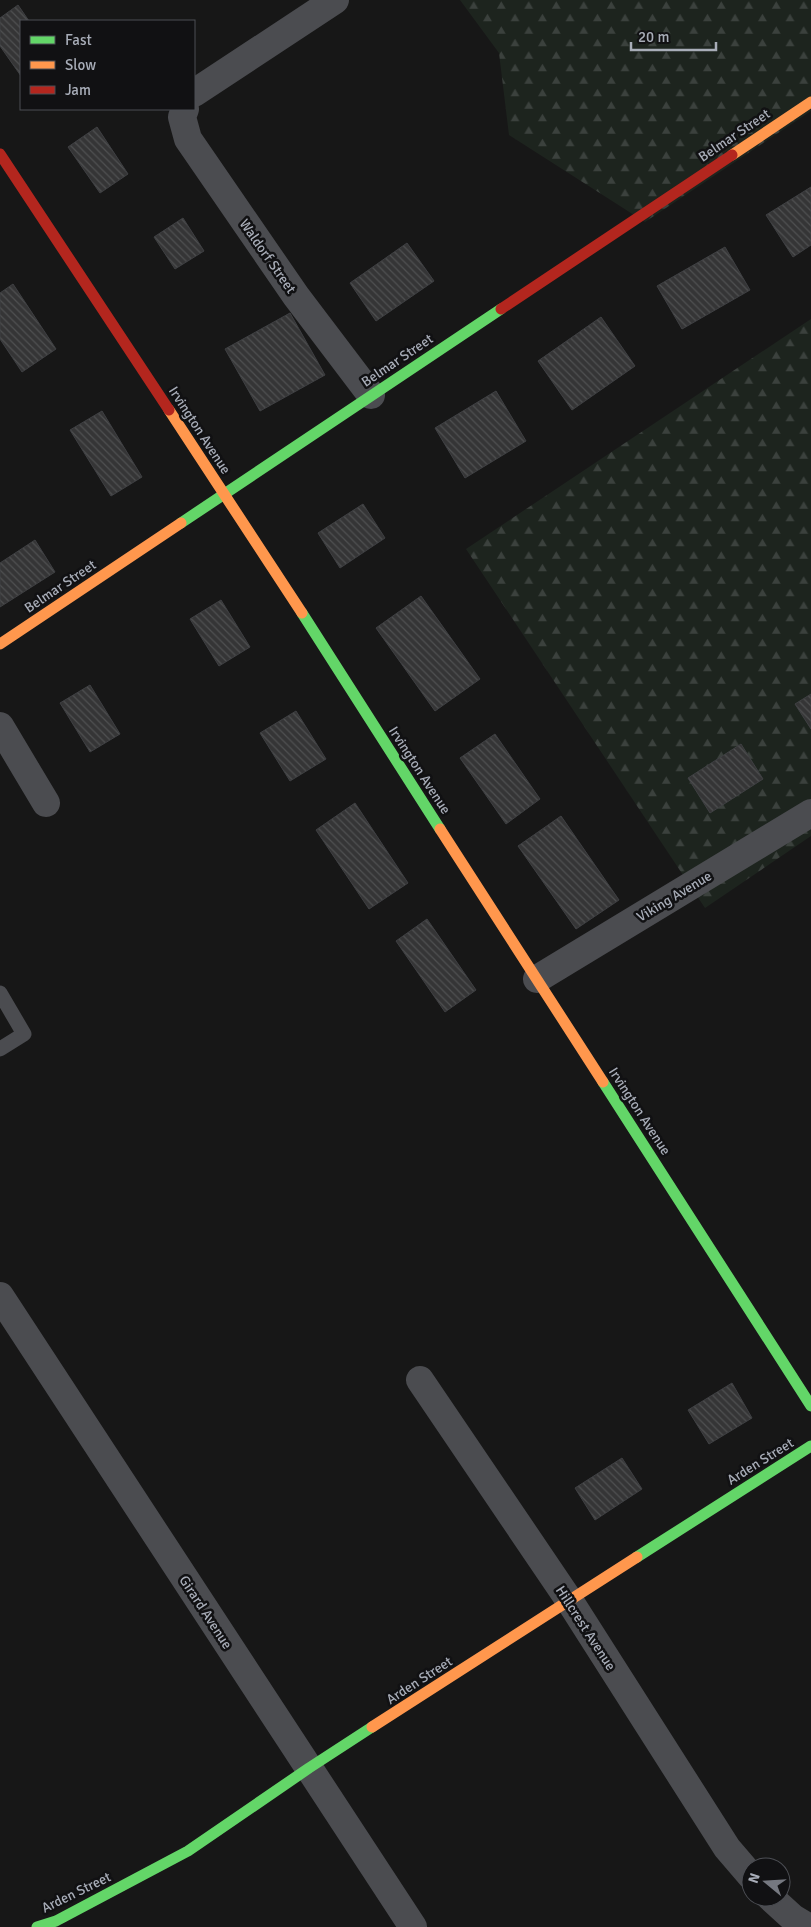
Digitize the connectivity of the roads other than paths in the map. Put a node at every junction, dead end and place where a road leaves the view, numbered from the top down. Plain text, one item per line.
1 (335, 0) edge
2 (195, 92) edge
3 (811, 102) edge
4 (185, 110) edge
5 (0, 154) edge
6 (371, 395) junction
7 (224, 494) junction
8 (0, 644) edge
9 (0, 726) edge
10 (46, 803) dead end
11 (811, 813) edge
12 (537, 979) junction
13 (0, 993) edge
14 (0, 1050) edge
15 (0, 1296) edge
16 (420, 1380) dead end
17 (811, 1406) edge
18 (811, 1446) edge
19 (569, 1600) junction
20 (309, 1768) junction
21 (741, 1864) edge
22 (781, 1907) edge
23 (37, 1927) edge
24 (413, 1927) edge
25 (808, 1927) edge

1 - 2 street
3 - 6 street, Belmar Street
4 - 6 street, Waldorf Street
5 - 7 street, Irvington Avenue
6 - 7 street, Belmar Street
7 - 8 street, Belmar Street
7 - 12 street, Irvington Avenue
9 - 10 street
11 - 12 street, Viking Avenue
12 - 17 street, Irvington Avenue
13 - 14 lane
15 - 20 street, Girard Avenue
16 - 19 street, Hillcrest Avenue
18 - 19 street, Arden Street
19 - 20 street, Arden Street
19 - 21 street, Hillcrest Avenue
20 - 23 street, Arden Street
20 - 24 street, Girard Avenue
22 - 25 street

